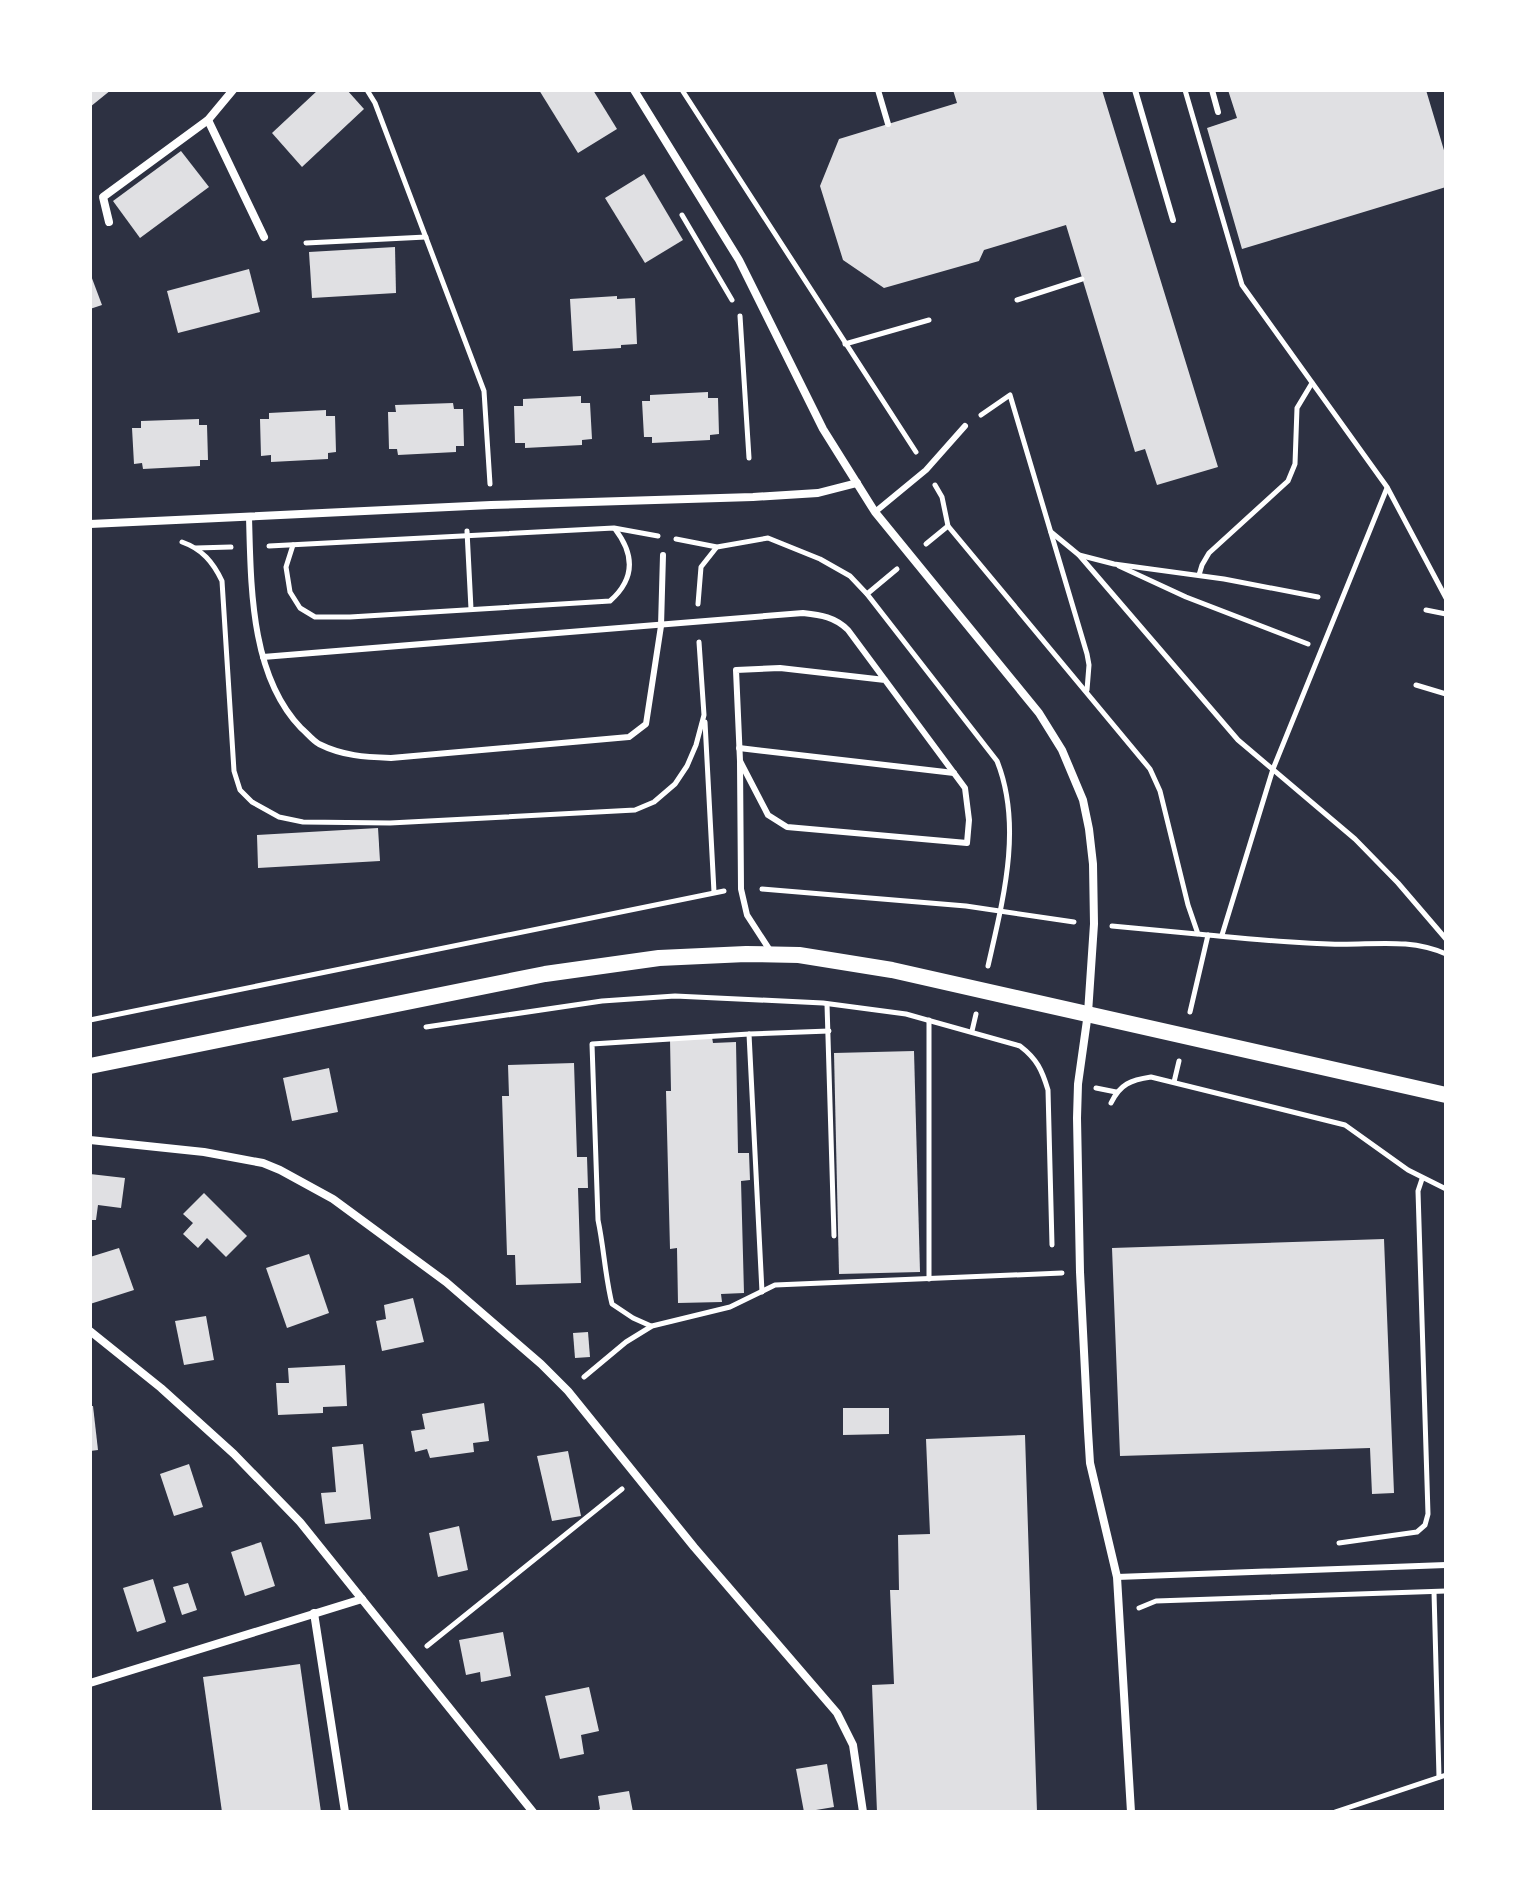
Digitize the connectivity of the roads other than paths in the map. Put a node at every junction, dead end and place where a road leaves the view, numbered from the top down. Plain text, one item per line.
1 (233, 90) edge
2 (878, 90) edge
3 (1135, 90) edge
4 (1212, 90) edge
5 (636, 91) edge
6 (1218, 112) dead end
7 (208, 120) junction
8 (888, 124) dead end
9 (1173, 220) dead end
10 (109, 222) dead end
11 (264, 237) dead end
12 (965, 426) road end
13 (857, 483) junction
14 (875, 512) junction
15 (249, 517) junction
16 (90, 524) edge
17 (663, 555) dead end
18 (661, 626) junction
19 (263, 657) junction
20 (885, 680) junction
21 (739, 748) junction
22 (740, 761) junction
23 (954, 773) junction
24 (773, 955) junction
25 (1088, 1013) junction
26 (90, 1066) edge
27 (1446, 1095) edge
28 (90, 1140) edge
29 (90, 1331) edge
30 (1446, 1565) edge
31 (1117, 1577) junction
32 (362, 1599) junction
33 (314, 1613) junction
34 (90, 1683) edge
35 (345, 1812) edge
36 (533, 1812) edge
37 (863, 1812) edge
38 (1131, 1812) edge

1 - 7 street
2 - 8 lane
3 - 9 lane
4 - 6 lane
5 - 13 street
7 - 10 street
7 - 11 street
12 - 14 lane
13 - 14 street
13 - 15 street
14 - 25 street
15 - 16 street
15 - 19 lane
17 - 18 lane
18 - 19 lane
18 - 19 lane
18 - 20 lane
20 - 21 lane
20 - 23 lane
21 - 22 lane
21 - 23 lane
22 - 23 lane
22 - 24 lane
24 - 25 main road
24 - 26 main road
25 - 27 main road
25 - 31 street
28 - 37 street
29 - 32 street
30 - 31 lane
31 - 38 street
32 - 33 street
32 - 36 street
33 - 34 street
33 - 35 street

